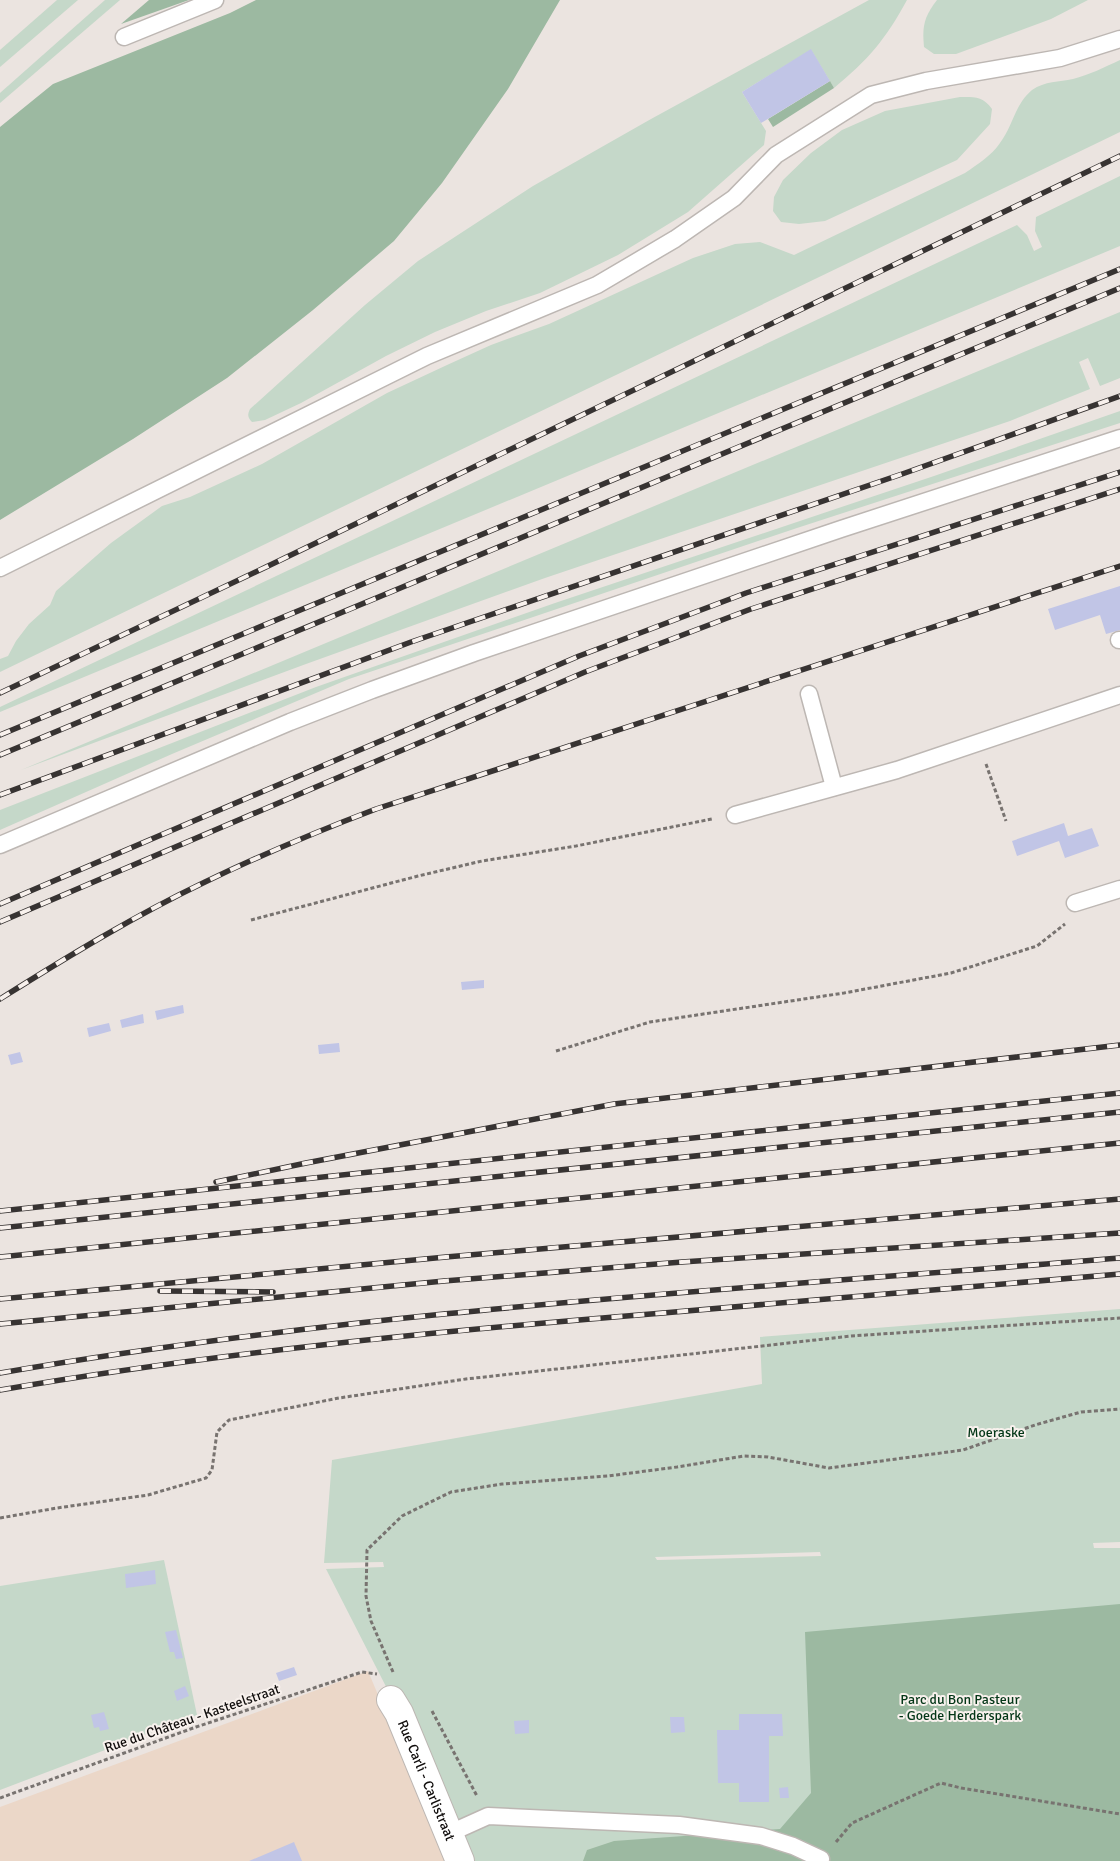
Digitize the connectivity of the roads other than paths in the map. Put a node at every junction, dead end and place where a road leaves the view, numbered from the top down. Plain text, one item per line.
1 (215, 0) edge
2 (124, 37) dead end
3 (1120, 38) edge
4 (1120, 438) edge
5 (0, 568) edge
6 (809, 694) dead end
7 (1120, 695) edge
8 (834, 787) junction
9 (735, 815) road end
10 (0, 845) edge
11 (1120, 889) edge
12 (1075, 903) road end
13 (390, 1684) road end
14 (448, 1834) junction
15 (821, 1859) road end
16 (460, 1861) edge

1 - 2 lane
3 - 5 lane
4 - 10 lane
6 - 8 lane
7 - 8 lane
8 - 9 lane
11 - 12 lane
13 - 14 street, Rue Carli - Carlistraat
14 - 15 lane
14 - 16 street, Rue Carli - Carlistraat

